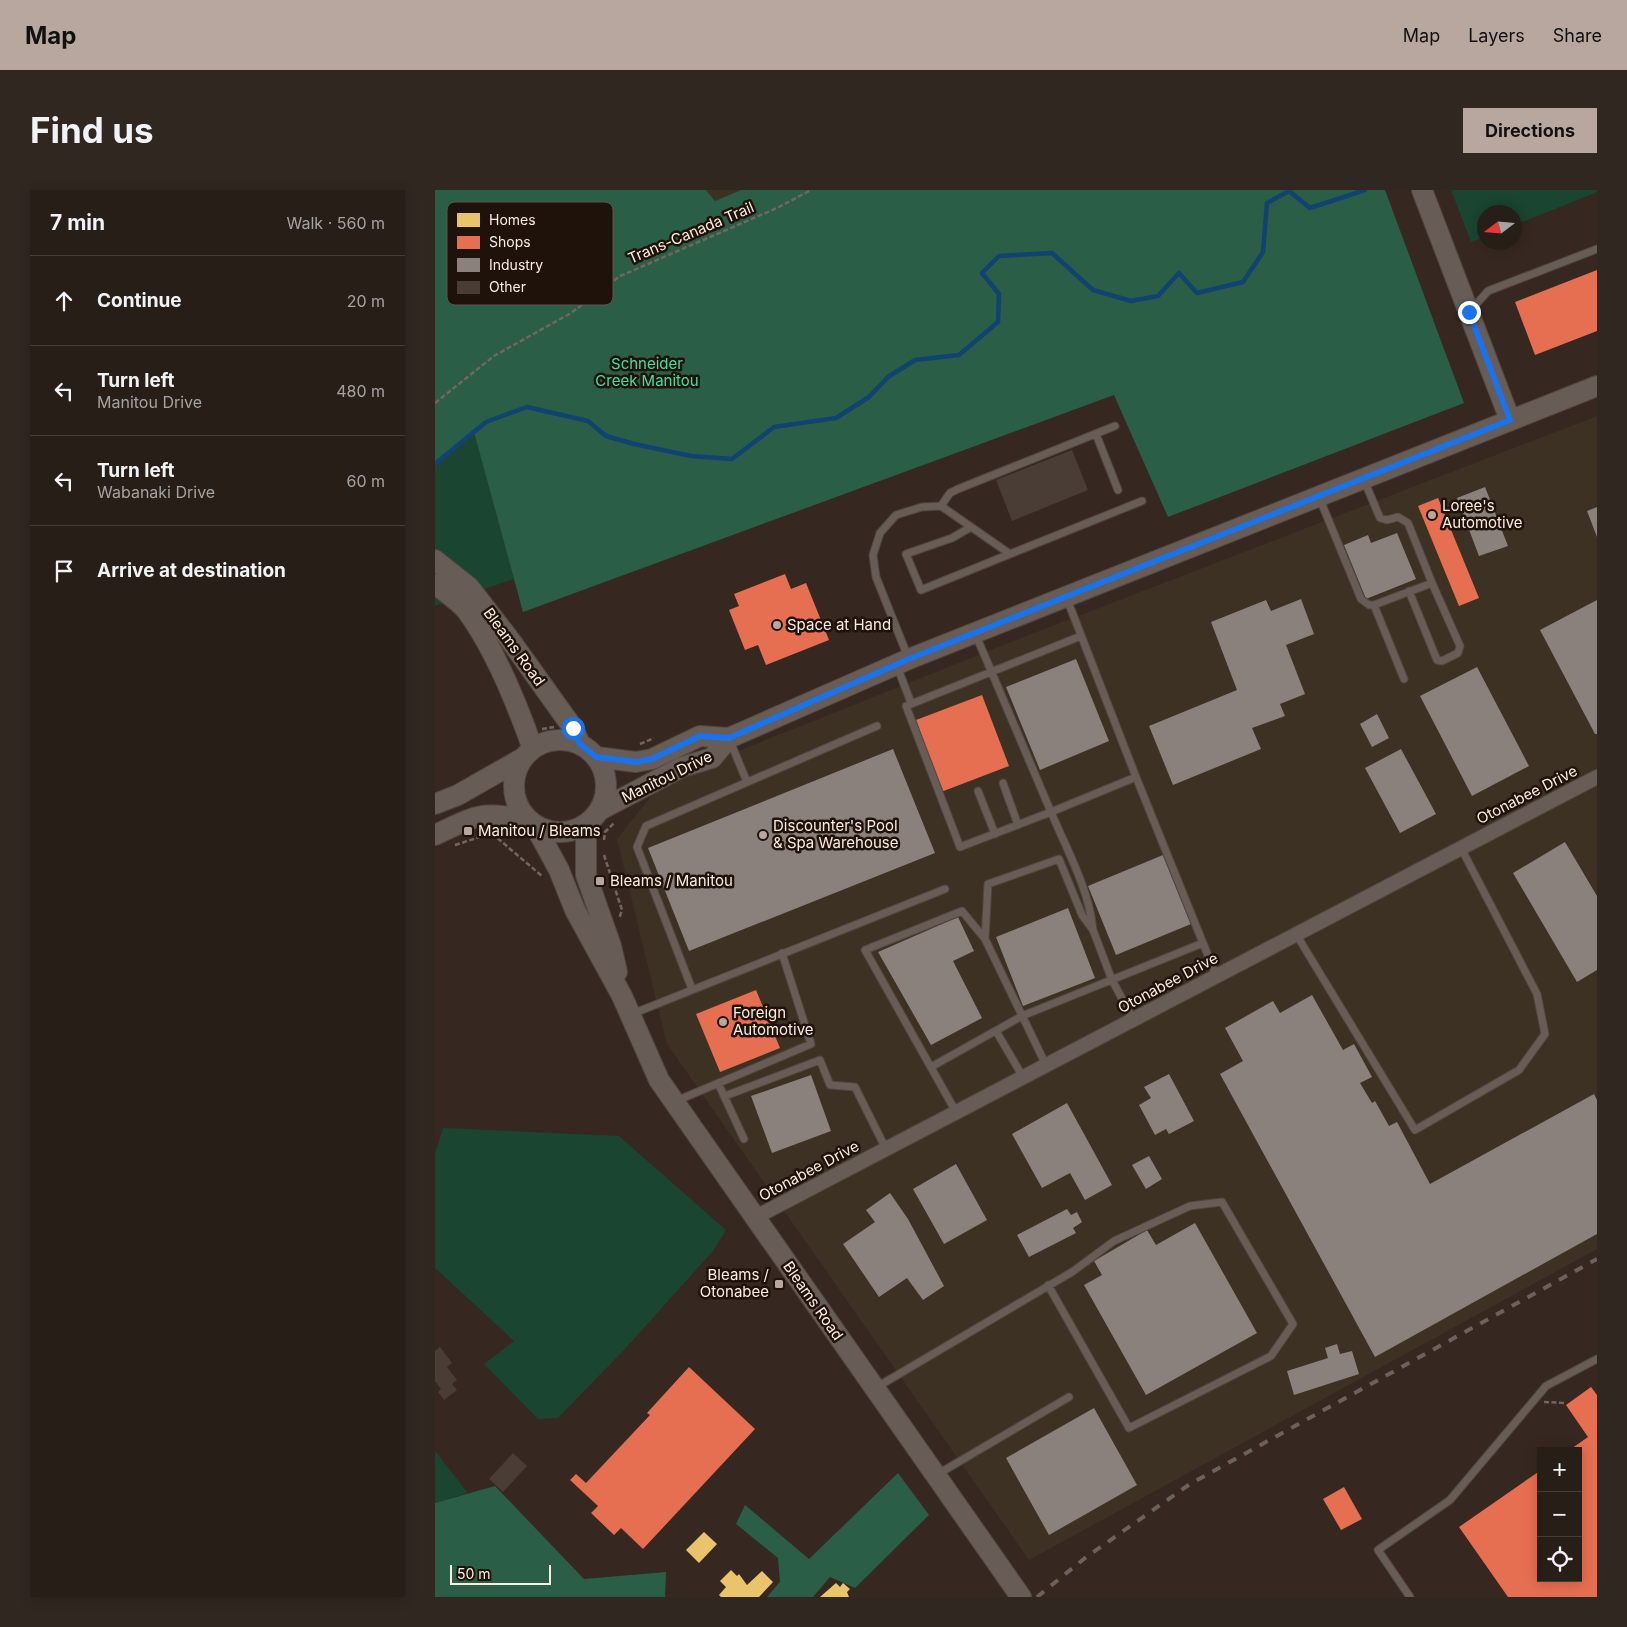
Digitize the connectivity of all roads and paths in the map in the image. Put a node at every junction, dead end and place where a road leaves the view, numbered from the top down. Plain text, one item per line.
1 (811, 190) edge
2 (1422, 190) edge
3 (1597, 249) edge
4 (613, 281) edge
5 (583, 305) edge
6 (1469, 312) junction
7 (1597, 386) edge
8 (435, 403) edge
9 (1510, 420) junction
10 (1115, 426) dead end
11 (1096, 434) junction
12 (1363, 479) junction
13 (1118, 490) dead end
14 (1319, 497) junction
15 (1142, 501) dead end
16 (941, 506) junction
17 (971, 527) junction
18 (1010, 554) junction
19 (436, 560) edge
20 (1433, 582) junction
21 (435, 584) edge
22 (1409, 591) junction
23 (1066, 597) junction
24 (1374, 605) junction
25 (975, 633) junction
26 (1081, 636) junction
27 (903, 662) junction
28 (991, 673) junction
29 (1404, 679) dead end
30 (911, 704) junction
31 (877, 726) dead end
32 (729, 738) junction
33 (580, 744) junction
34 (528, 753) junction
35 (596, 757) junction
36 (1136, 776) junction
37 (1597, 777) edge
38 (747, 782) junction
39 (1003, 783) dead end
40 (978, 791) dead end
41 (435, 804) edge
42 (600, 810) junction
43 (1051, 812) junction
44 (620, 819) dead end
45 (531, 822) junction
46 (585, 825) junction
47 (1018, 825) junction
48 (995, 834) junction
49 (435, 835) edge
50 (452, 846) dead end
51 (1461, 848) junction
52 (543, 878) dead end
53 (945, 889) dead end
54 (622, 910) dead end
55 (1093, 930) junction
56 (1297, 934) junction
57 (985, 939) junction
58 (1203, 943) junction
59 (782, 953) junction
60 (1216, 975) junction
61 (1112, 980) junction
62 (692, 989) junction
63 (622, 996) junction
64 (629, 1015) junction
65 (1022, 1016) junction
66 (1133, 1019) junction
67 (996, 1031) junction
68 (1046, 1065) junction
69 (931, 1067) junction
70 (1023, 1077) junction
71 (718, 1083) junction
72 (725, 1096) junction
73 (674, 1102) junction
74 (957, 1112) junction
75 (744, 1139) dead end
76 (886, 1149) junction
77 (754, 1218) junction
78 (1048, 1286) junction
79 (1597, 1359) edge
80 (874, 1388) junction
81 (1069, 1397) dead end
82 (1533, 1401) junction
83 (1565, 1403) dead end
84 (936, 1475) junction
85 (1021, 1597) edge
86 (1410, 1597) edge

1 - 4 path, Trans-Canada Trail
2 - 6 main road
3 - 6 lane
5 - 8 path, Trans-Canada Trail
6 - 9 main road
7 - 9 main road, Manitou Drive
9 - 12 main road, Manitou Drive
10 - 11 lane
11 - 13 lane
11 - 16 lane
12 - 14 main road, Manitou Drive
12 - 20 lane
14 - 23 main road, Manitou Drive
14 - 24 lane
15 - 18 lane
16 - 17 lane
16 - 27 lane
17 - 18 lane
17 - 18 lane
19 - 33 main road, Bleams Road
20 - 22 lane
20 - 22 lane
21 - 34 main road, Bleams Road
22 - 24 lane
23 - 25 main road, Manitou Drive
23 - 26 lane
24 - 29 lane
25 - 27 main road, Manitou Drive
25 - 28 lane
26 - 28 lane
26 - 36 lane
27 - 30 lane
27 - 32 main road, Manitou Drive
28 - 30 lane
28 - 43 lane
30 - 48 lane
31 - 38 lane
32 - 35 main road, Manitou Drive
32 - 38 lane
32 - 42 main road, Manitou Drive
33 - 34 main road
33 - 35 main road
34 - 41 main road
34 - 45 main road
35 - 42 main road
36 - 43 lane
36 - 58 lane
37 - 51 street, Otonabee Drive
38 - 62 lane
39 - 47 lane
40 - 48 lane
42 - 46 main road
43 - 47 lane
43 - 55 lane
44 - 54 path
45 - 46 main road
45 - 49 main road
45 - 63 main road, Bleams Road
46 - 63 main road, Bleams Road
47 - 48 lane
50 - 52 path
51 - 56 street, Otonabee Drive
51 - 56 lane
53 - 59 lane
55 - 57 lane
55 - 61 lane
56 - 60 street, Otonabee Drive
57 - 65 lane
57 - 69 lane
58 - 60 lane
58 - 61 lane
59 - 62 lane
59 - 71 lane
60 - 66 street, Otonabee Drive
61 - 65 lane
61 - 66 lane
62 - 64 lane
63 - 64 main road, Bleams Road
64 - 73 main road, Bleams Road
65 - 67 lane
65 - 68 lane
66 - 68 street, Otonabee Drive
67 - 69 lane
67 - 70 lane
68 - 70 street, Otonabee Drive
69 - 74 lane
70 - 74 street, Otonabee Drive
71 - 72 lane
71 - 73 lane
72 - 75 lane
72 - 76 lane
73 - 77 main road, Bleams Road
74 - 76 street, Otonabee Drive
76 - 77 street, Otonabee Drive
77 - 80 main road, Bleams Road
78 - 78 lane
78 - 80 lane
79 - 82 lane
80 - 84 main road, Bleams Road
81 - 84 lane
82 - 83 path
82 - 86 lane
84 - 85 main road, Bleams Road

